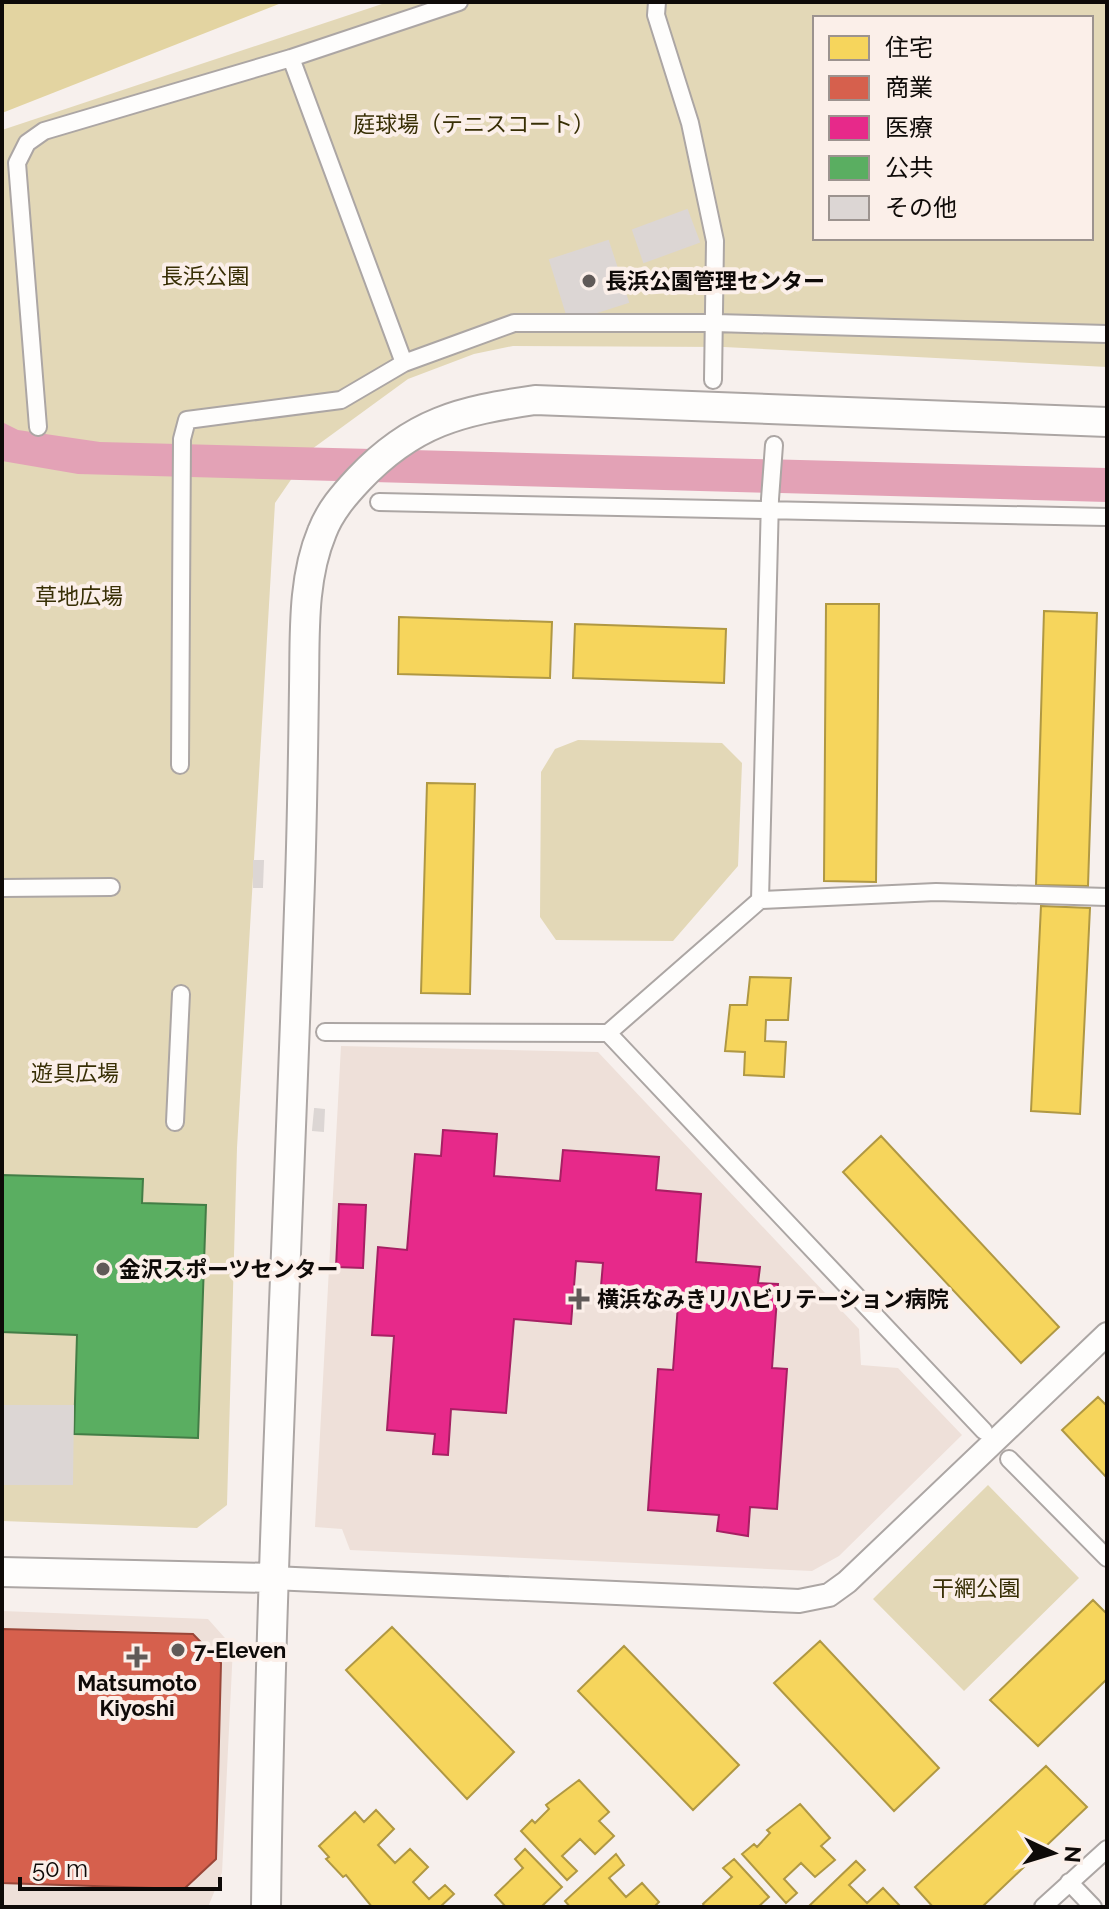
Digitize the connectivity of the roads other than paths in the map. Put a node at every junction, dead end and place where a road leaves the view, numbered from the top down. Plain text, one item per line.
1 (459, 2) edge
2 (657, 2) edge
3 (291, 58) junction
4 (715, 323) junction
5 (1107, 334) edge
6 (404, 363) junction
7 (713, 380) dead end
8 (1107, 422) edge
9 (38, 427) dead end
10 (774, 445) dead end
11 (379, 502) dead end
12 (769, 505) junction
13 (1107, 517) edge
14 (180, 765) dead end
15 (111, 887) dead end
16 (2, 888) edge
17 (1107, 897) edge
18 (760, 900) junction
19 (181, 994) dead end
20 (325, 1032) dead end
21 (608, 1033) junction
22 (175, 1122) dead end
23 (1107, 1334) edge
24 (984, 1431) dead end
25 (1009, 1459) dead end
26 (1107, 1558) edge
27 (2, 1572) edge
28 (272, 1578) junction
29 (1107, 1849) edge
30 (1069, 1882) junction
31 (266, 1907) edge
32 (1043, 1907) edge
33 (1093, 1907) edge

1 - 3 street
2 - 4 street
3 - 6 street
3 - 9 street
4 - 5 street
4 - 6 street
4 - 7 street
6 - 14 street
8 - 28 street
10 - 12 street
11 - 12 street
12 - 13 street
12 - 18 street
15 - 16 street
17 - 18 street
18 - 21 street
19 - 22 street
20 - 21 street
21 - 24 street
23 - 28 street
25 - 26 street
27 - 28 street
28 - 31 street
29 - 30 street
30 - 32 street
30 - 33 street

